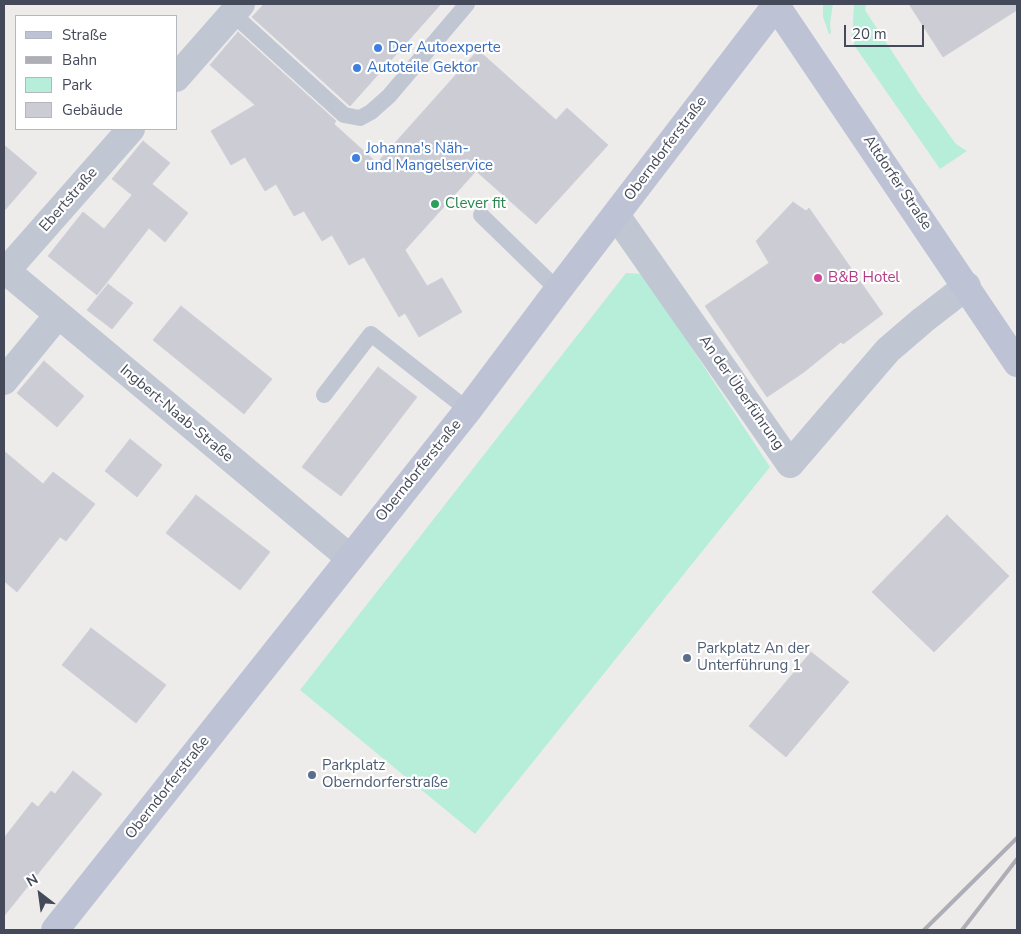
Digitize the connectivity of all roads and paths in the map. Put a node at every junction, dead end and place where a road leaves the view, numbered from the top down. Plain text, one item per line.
1 (467, 4) edge
2 (776, 4) edge
3 (237, 9) edge
4 (178, 76) edge
5 (130, 130) edge
6 (481, 215) dead end
7 (616, 215) junction
8 (5, 270) edge
9 (967, 286) junction
10 (558, 290) junction
11 (58, 315) junction
12 (1017, 362) edge
13 (4, 381) edge
14 (324, 395) dead end
15 (468, 410) junction
16 (350, 558) junction
17 (55, 930) edge

1 - 3 lane
2 - 7 main road, Oberndorferstraße
2 - 9 main road, Altdorfer Straße
3 - 4 street
5 - 8 street, Ebertstraße
6 - 10 lane
7 - 9 street, An der Überführung
7 - 10 main road, Oberndorferstraße
8 - 11 street, Ingbert-Naab-Straße
9 - 12 main road, Altdorfer Straße
10 - 15 main road, Oberndorferstraße
11 - 13 street
11 - 16 street, Ingbert-Naab-Straße
14 - 15 lane
15 - 16 main road, Oberndorferstraße
16 - 17 main road, Oberndorferstraße

